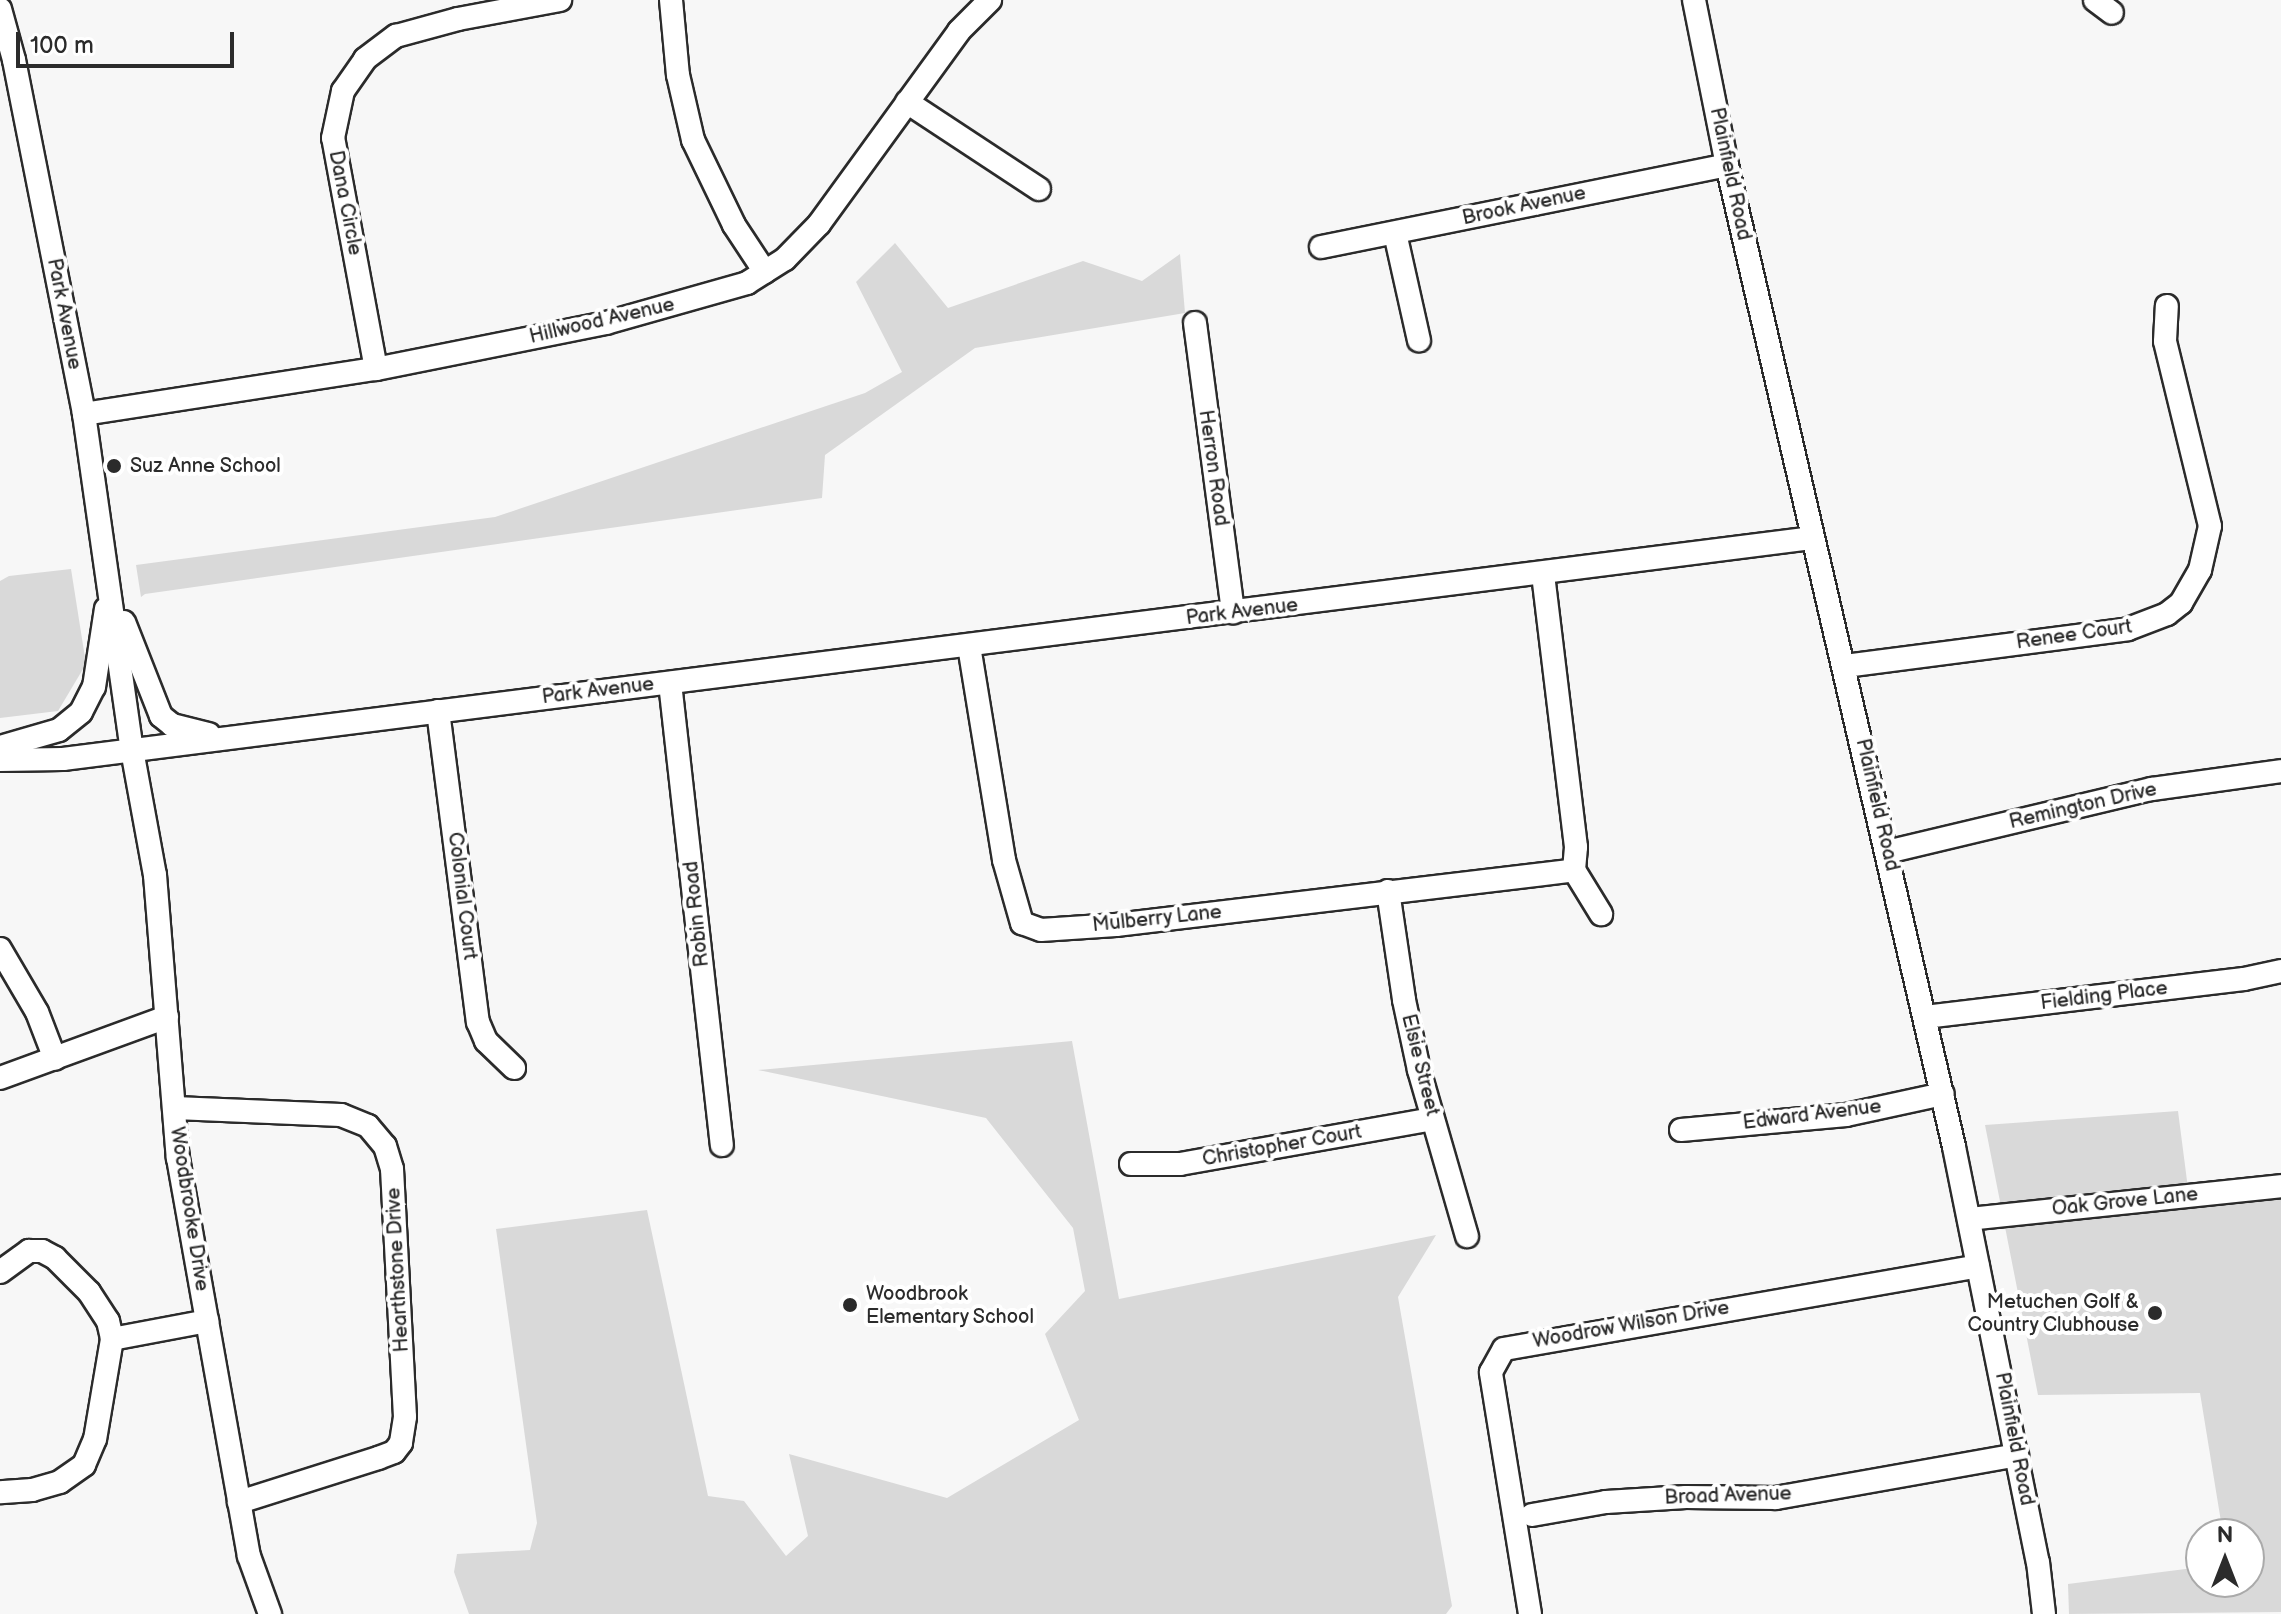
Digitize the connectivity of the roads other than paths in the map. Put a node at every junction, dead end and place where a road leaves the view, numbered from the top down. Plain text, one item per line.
1 (560, 0) edge
2 (671, 0) edge
3 (990, 0) edge
4 (1694, 0) edge
5 (0, 9) edge
6 (907, 102) junction
7 (1727, 165) junction
8 (1039, 189) dead end
9 (1395, 233) junction
10 (1321, 247) dead end
11 (765, 272) junction
12 (2167, 306) dead end
13 (1195, 323) dead end
14 (1419, 340) dead end
15 (376, 369) junction
16 (84, 414) junction
17 (1813, 538) junction
18 (1543, 574) junction
19 (109, 584) junction
20 (1233, 613) junction
21 (969, 646) junction
22 (1845, 666) junction
23 (670, 683) junction
24 (438, 711) junction
25 (226, 737) junction
26 (0, 747) edge
27 (132, 750) junction
28 (0, 760) edge
29 (2281, 771) edge
30 (1887, 852) junction
31 (1574, 870) junction
32 (1388, 891) junction
33 (1601, 914) dead end
34 (0, 949) edge
35 (2281, 971) edge
36 (167, 1017) junction
37 (1925, 1017) junction
38 (55, 1059) junction
39 (514, 1068) dead end
40 (0, 1078) edge
41 (1943, 1094) junction
42 (175, 1108) junction
43 (1432, 1119) junction
44 (1681, 1130) dead end
45 (722, 1145) dead end
46 (1131, 1164) dead end
47 (2281, 1186) edge
48 (1969, 1219) junction
49 (1467, 1236) dead end
50 (1978, 1266) junction
51 (0, 1272) edge
52 (207, 1321) junction
53 (112, 1339) junction
54 (2017, 1455) junction
55 (0, 1492) edge
56 (239, 1502) junction
57 (1532, 1515) dead end
58 (270, 1614) edge
59 (1530, 1614) edge
60 (2044, 1614) edge

1 - 15 street, Dana Circle
2 - 11 street
3 - 6 street, Hillwood Avenue
4 - 7 street, Plainfield Road
5 - 16 street, Park Avenue
6 - 8 street
6 - 11 street, Hillwood Avenue
7 - 9 street, Brook Avenue
7 - 17 street, Plainfield Road
9 - 10 street, Brook Avenue
9 - 14 street
11 - 15 street, Hillwood Avenue
12 - 22 street, Renee Court
13 - 20 street, Herron Road
15 - 16 street, Hillwood Avenue
16 - 19 street, Park Avenue
17 - 18 street, Park Avenue
17 - 22 street, Plainfield Road
18 - 20 street, Park Avenue
18 - 31 street
19 - 25 street
19 - 26 street
19 - 27 street, Park Avenue
20 - 21 street, Park Avenue
21 - 23 street, Park Avenue
21 - 32 street, Mulberry Lane
22 - 30 street, Plainfield Road
23 - 24 street, Park Avenue
23 - 45 street, Robin Road
24 - 25 street, Park Avenue
24 - 39 street, Colonial Court
25 - 27 street, Park Avenue
27 - 28 street
27 - 36 street, Woodbrooke Drive
29 - 30 street, Remington Drive
30 - 37 street, Plainfield Road
31 - 32 street, Mulberry Lane
31 - 33 street
32 - 43 street, Elsie Street
34 - 38 street
35 - 37 street, Fielding Place
36 - 38 street
36 - 42 street, Woodbrooke Drive
37 - 41 street, Plainfield Road
38 - 40 street
41 - 44 street, Edward Avenue
41 - 48 street, Plainfield Road
42 - 52 street, Woodbrooke Drive
42 - 56 street, Hearthstone Drive
43 - 46 street, Christopher Court
43 - 49 street, Elsie Street
47 - 48 street, Oak Grove Lane
48 - 50 street, Plainfield Road
50 - 54 street, Plainfield Road
50 - 59 street, Woodrow Wilson Drive
51 - 53 street
52 - 53 street
52 - 56 street, Woodbrooke Drive
53 - 55 street
54 - 57 street, Broad Avenue
54 - 60 street, Plainfield Road
56 - 58 street, Woodbrooke Drive

